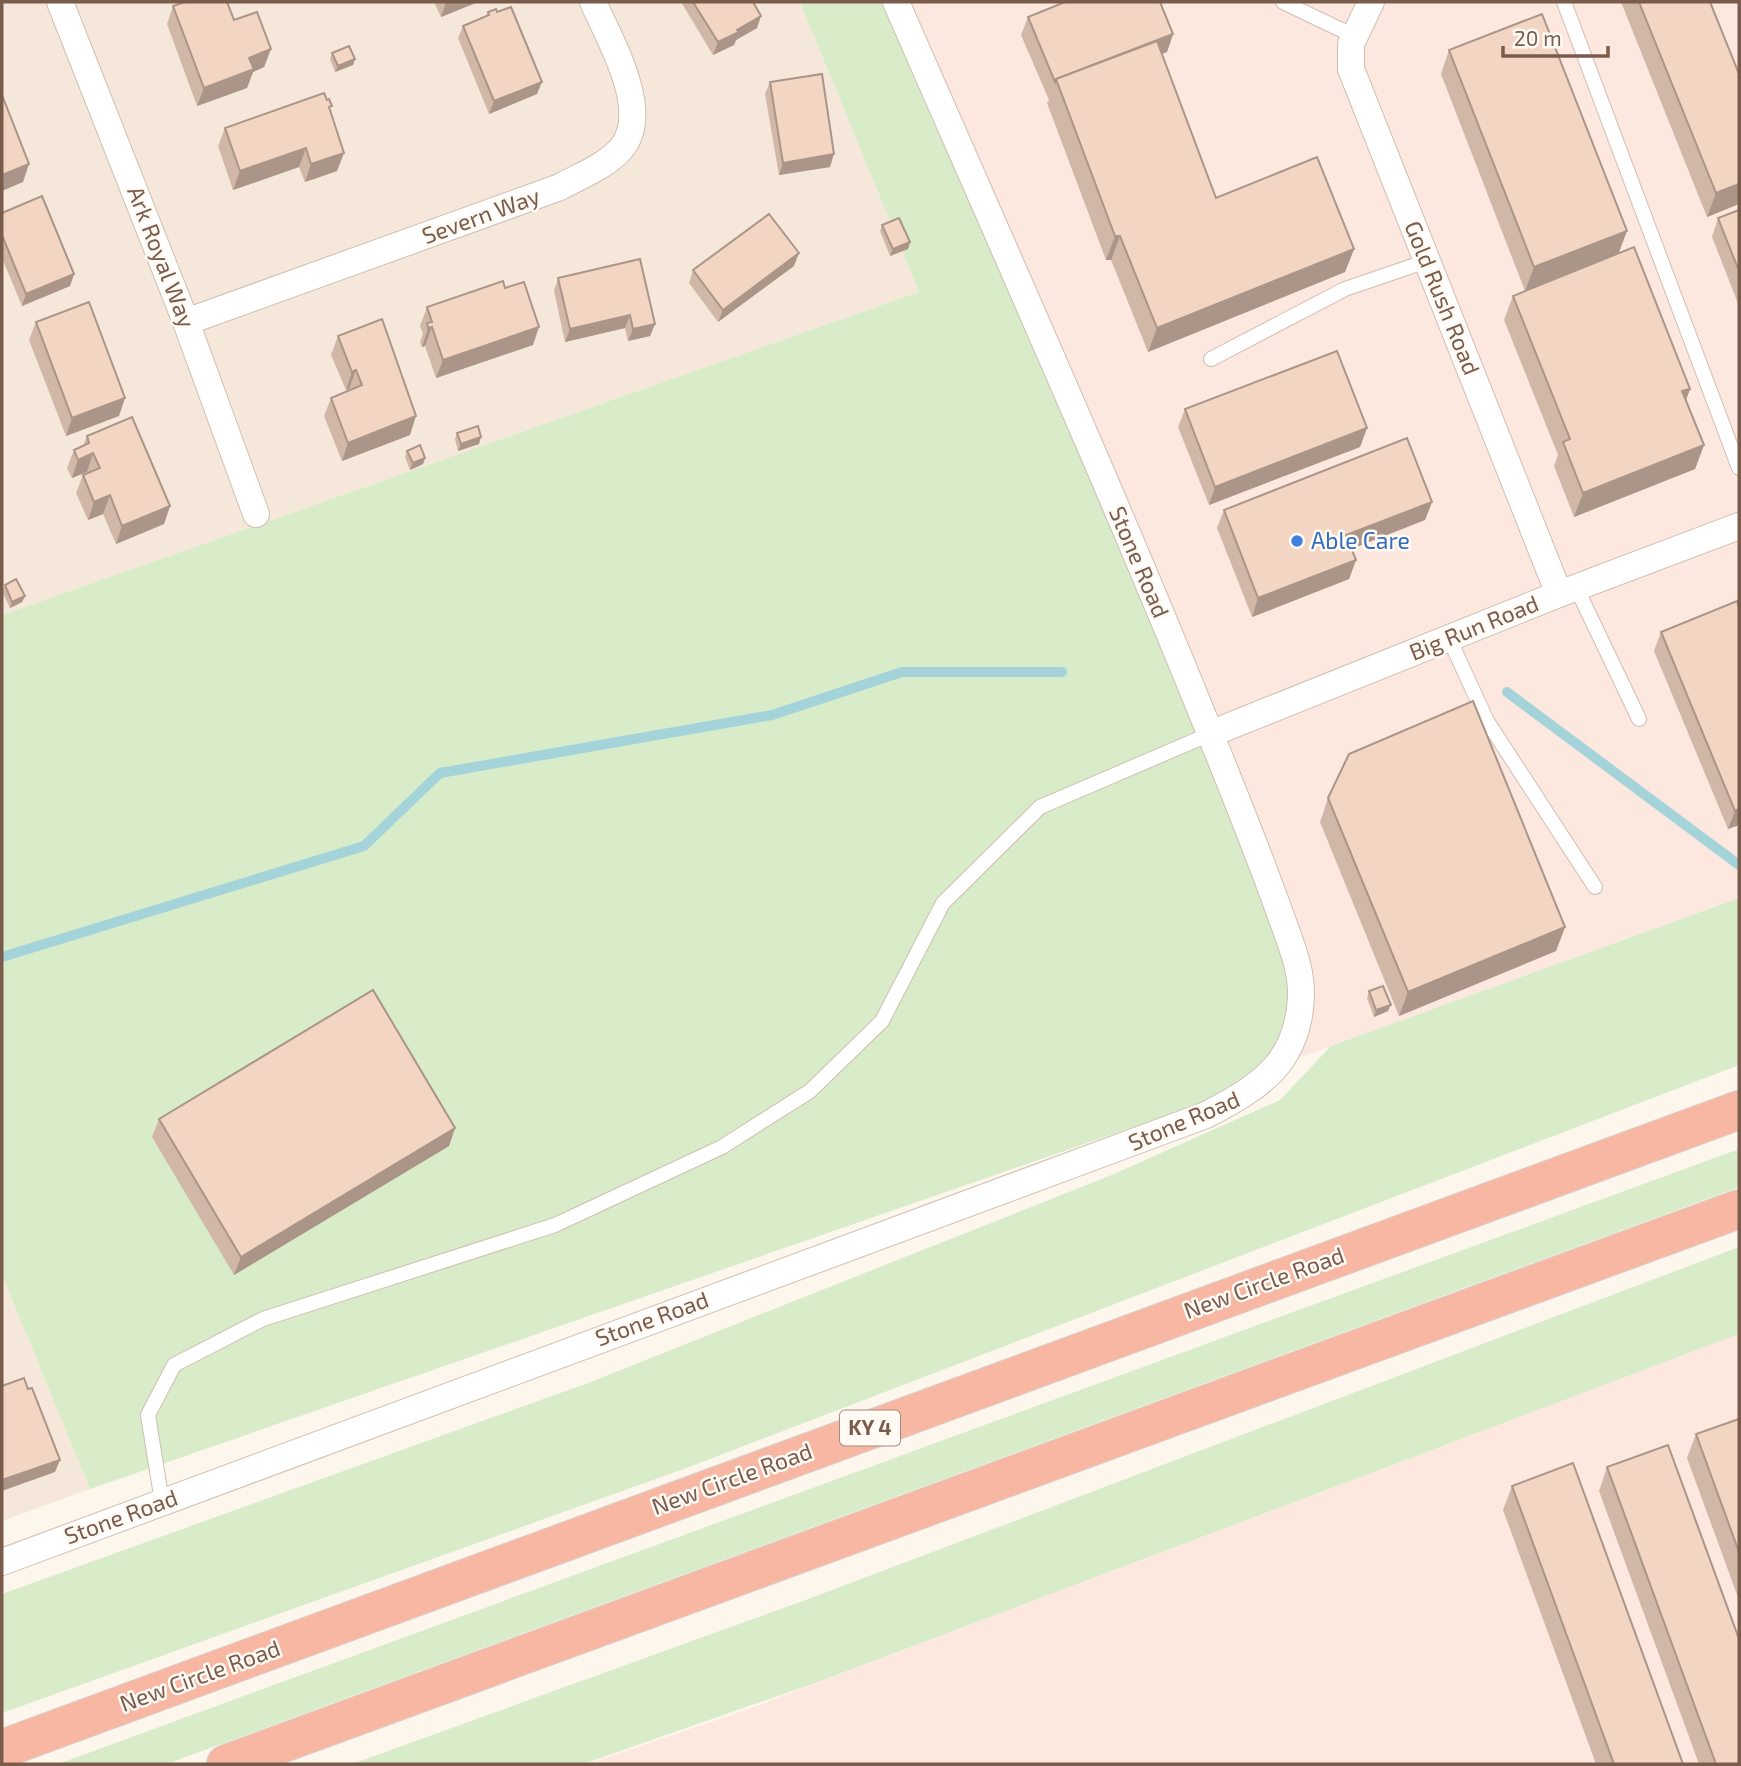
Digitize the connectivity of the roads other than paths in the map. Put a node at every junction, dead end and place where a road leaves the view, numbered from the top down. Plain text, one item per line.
1 (60, 2) edge
2 (593, 2) edge
3 (896, 2) edge
4 (1283, 2) edge
5 (1371, 2) edge
6 (1564, 2) edge
7 (1354, 36) junction
8 (1427, 261) junction
9 (186, 322) junction
10 (1211, 359) dead end
11 (1739, 468) edge
12 (257, 514) dead end
13 (1739, 526) edge
14 (1567, 591) junction
15 (1449, 638) junction
16 (1639, 719) dead end
17 (1210, 734) junction
18 (1595, 887) dead end
19 (1739, 1110) edge
20 (1739, 1209) edge
21 (162, 1502) junction
22 (2, 1562) edge
23 (2, 1749) edge
24 (226, 1764) edge

1 - 9 street, Ark Royal Way
2 - 9 street, Severn Way
3 - 17 street, Stone Road
4 - 7 lane
5 - 7 street, Gold Rush Road
6 - 11 lane
7 - 8 street, Gold Rush Road
8 - 10 lane
8 - 14 street, Gold Rush Road
9 - 12 street, Ark Royal Way
13 - 14 street, Big Run Road
14 - 15 street, Big Run Road
14 - 16 lane
15 - 17 street, Big Run Road
15 - 18 lane
17 - 21 lane
17 - 21 street, Stone Road
19 - 23 highway, New Circle Road / KY 4
20 - 24 highway
21 - 22 street, Stone Road

